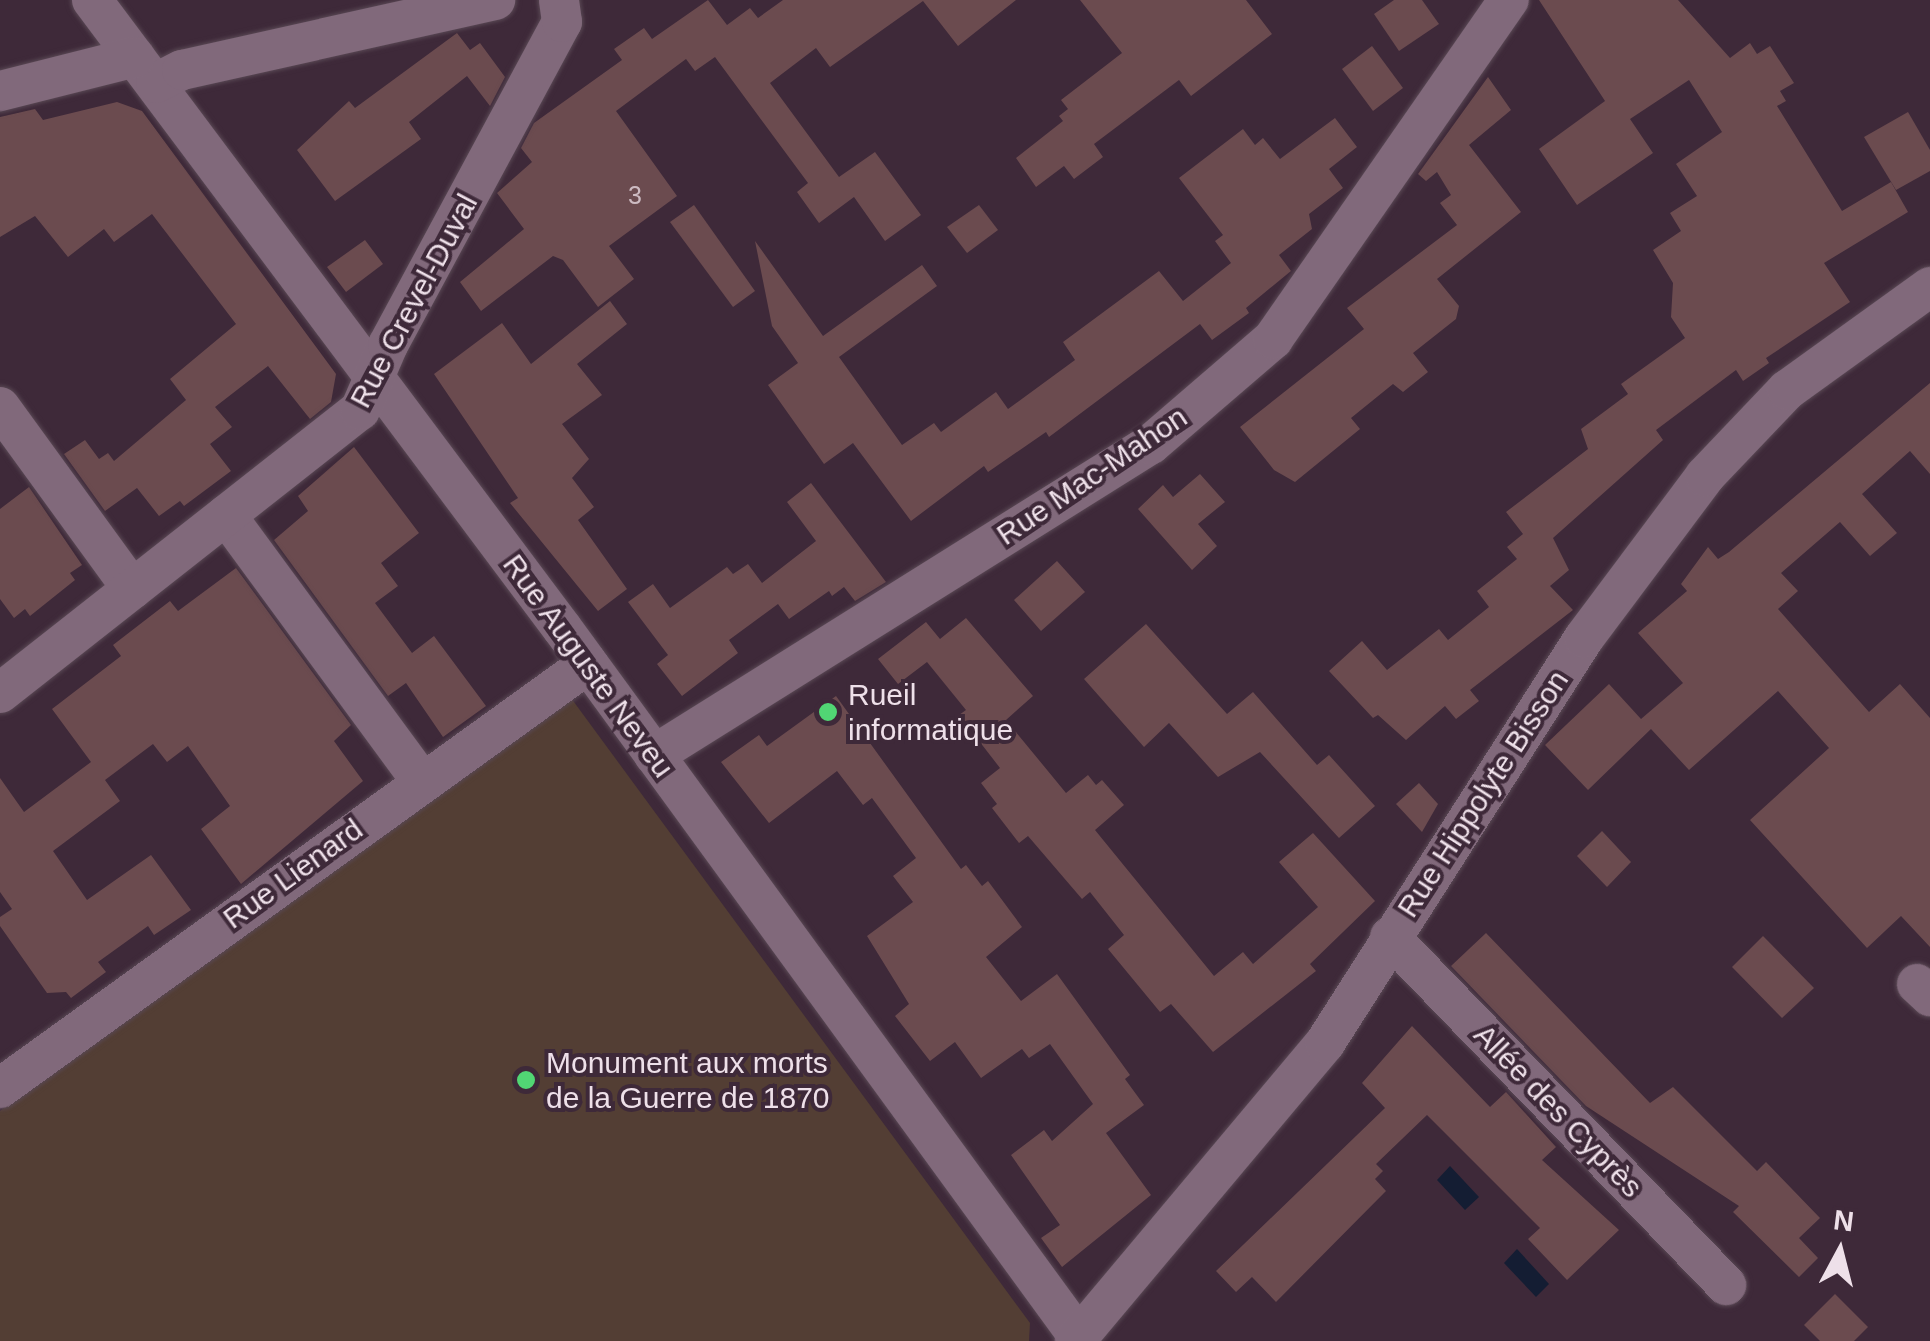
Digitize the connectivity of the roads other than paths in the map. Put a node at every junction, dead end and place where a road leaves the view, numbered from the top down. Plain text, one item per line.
1 (92, 0) edge
2 (494, 0) edge
3 (559, 0) edge
4 (1508, 0) edge
5 (145, 70) junction
6 (0, 91) edge
7 (1930, 287) edge
8 (375, 380) junction
9 (0, 406) edge
10 (226, 515) junction
11 (132, 589) junction
12 (588, 664) junction
13 (0, 693) edge
14 (654, 756) junction
15 (421, 780) junction
16 (1390, 937) junction
17 (0, 1088) edge
18 (1726, 1284) dead end
19 (1077, 1339) edge

1 - 5 street, Rue Auguste Neveu
2 - 5 street
3 - 8 street, Rue Crevel-Duval
4 - 14 street, Rue Mac-Mahon
5 - 6 street
5 - 8 street, Rue Auguste Neveu
7 - 16 street, Rue Hippolyte Bisson
8 - 10 street, Rue Crevel-Duval
8 - 12 street, Rue Auguste Neveu
9 - 11 street
10 - 11 street, Rue Crevel-Duval
10 - 15 street
11 - 13 street, Rue Crevel-Duval
12 - 14 street, Rue Auguste Neveu
12 - 15 street, Rue Lienard
14 - 19 street, Rue Auguste Neveu
15 - 17 street, Rue Lienard
16 - 18 street, Allée des Cyprès
16 - 19 street, Rue Hippolyte Bisson

